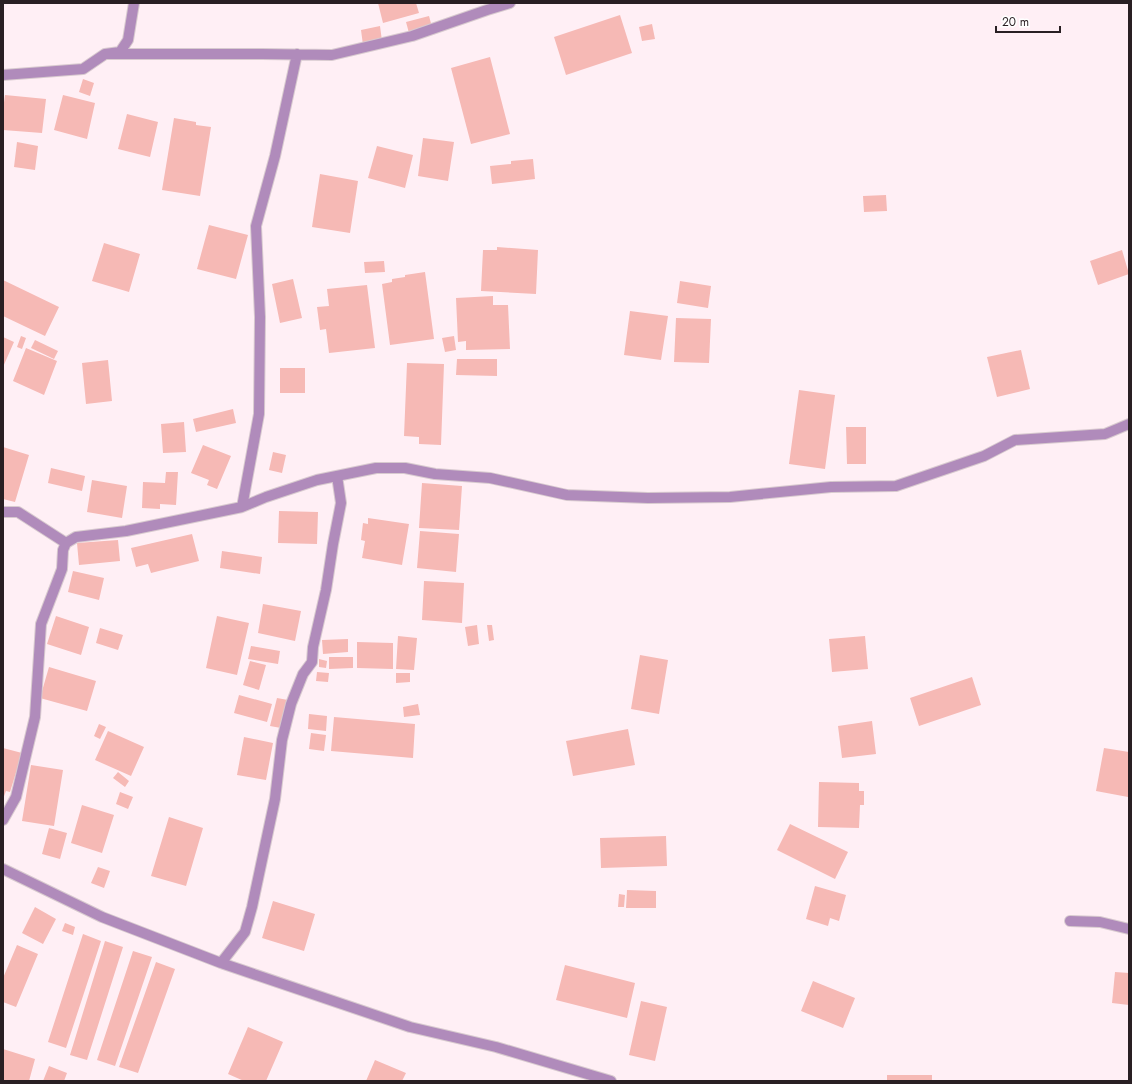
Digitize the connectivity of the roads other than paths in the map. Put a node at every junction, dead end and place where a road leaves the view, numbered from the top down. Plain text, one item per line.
1 (134, 3) edge
2 (510, 3) edge
3 (105, 54) junction
4 (297, 54) junction
5 (3, 75) edge
6 (1129, 424) edge
7 (337, 476) junction
8 (242, 507) junction
9 (3, 512) edge
10 (66, 543) junction
11 (3, 820) edge
12 (3, 869) edge
13 (1070, 921) dead end
14 (1129, 929) edge
15 (221, 963) junction
16 (611, 1081) edge

1 - 3 street
2 - 4 street
3 - 4 street
3 - 5 street
4 - 8 street
6 - 7 street
7 - 8 street
7 - 15 street
8 - 10 street
9 - 10 street
10 - 11 street
12 - 15 street
13 - 14 street
15 - 16 street

